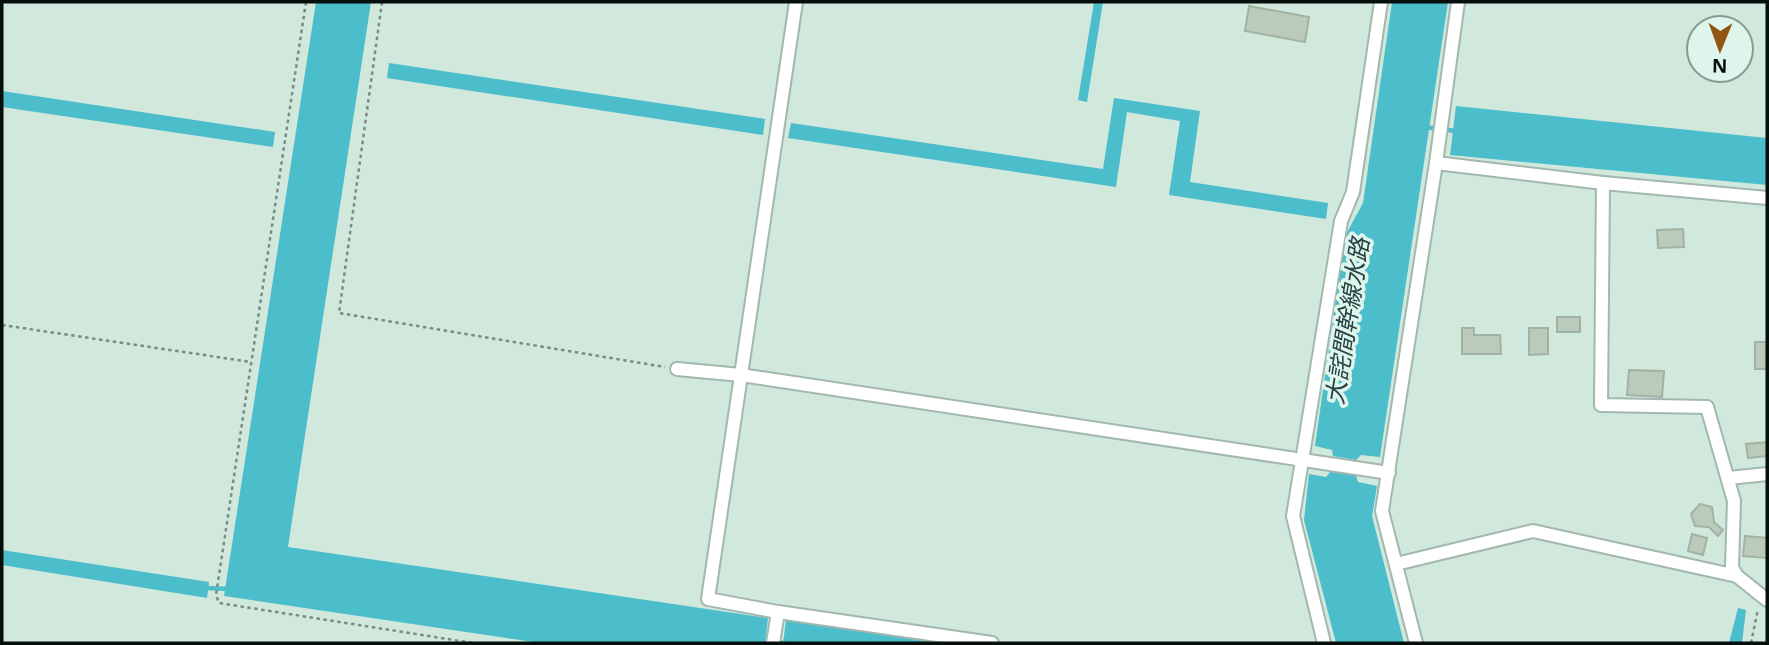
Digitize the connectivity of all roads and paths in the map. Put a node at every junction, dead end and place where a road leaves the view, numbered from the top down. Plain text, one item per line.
1 (306, 2) edge
2 (382, 2) edge
3 (796, 2) edge
4 (1381, 2) edge
5 (1458, 2) edge
6 (1436, 163) junction
7 (1603, 183) junction
8 (1767, 198) edge
9 (2, 326) edge
10 (251, 362) junction
11 (677, 369) joint
12 (741, 375) junction
13 (1301, 460) junction
14 (1389, 473) junction
15 (1767, 474) edge
16 (1729, 478) junction
17 (1396, 564) junction
18 (1737, 576) junction
19 (1764, 597) edge
20 (778, 612) junction
21 (774, 640) edge
22 (473, 643) edge
23 (992, 643) edge
24 (1324, 643) edge
25 (1416, 643) edge
26 (1751, 643) edge

1 - 10 path
2 - 11 path
3 - 12 street
4 - 13 street
5 - 6 street
6 - 7 street
6 - 14 street
7 - 8 street
7 - 16 street
9 - 10 path
10 - 22 path
11 - 12 street
12 - 13 street
12 - 20 street
13 - 14 street
13 - 24 street
14 - 17 street
15 - 16 street
16 - 18 street
17 - 18 street
17 - 25 street
18 - 19 street
19 - 26 path
20 - 21 street
20 - 23 street

